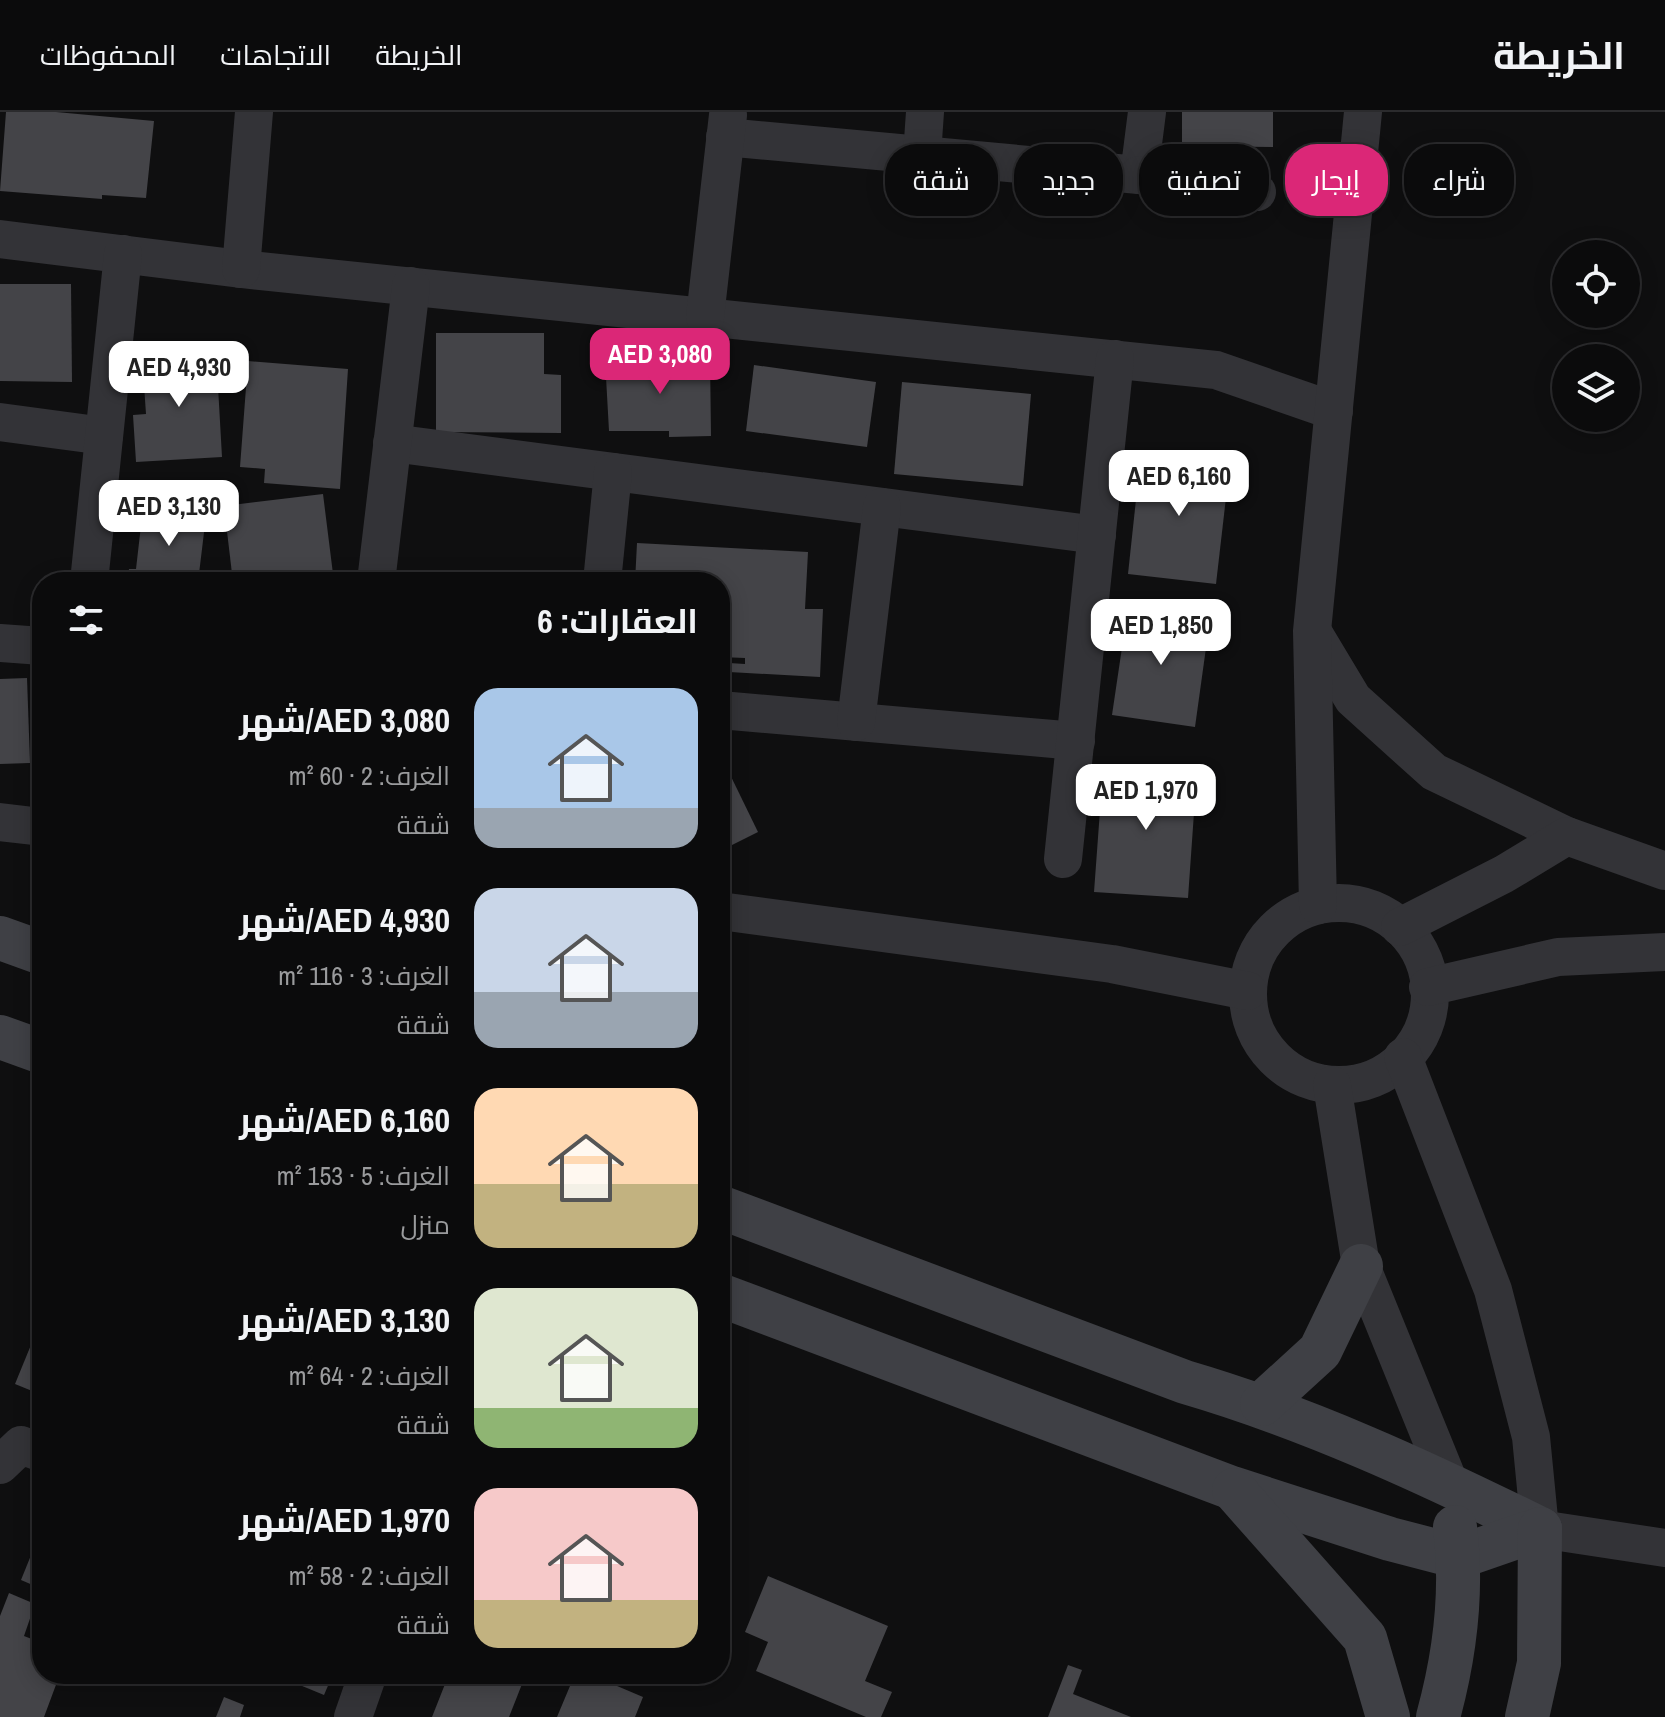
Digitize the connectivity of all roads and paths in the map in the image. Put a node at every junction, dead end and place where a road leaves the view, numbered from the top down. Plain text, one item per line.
1 (254, 112) edge
2 (925, 112) edge
3 (1147, 112) edge
4 (1363, 112) edge
5 (727, 125) edge
6 (923, 144) edge
7 (1143, 144) edge
8 (885, 149) edge
9 (998, 162) edge
10 (1139, 175) edge
11 (0, 239) edge
12 (123, 254) junction
13 (241, 269) junction
14 (411, 286) junction
15 (705, 317) junction
16 (1115, 359) junction
17 (1334, 411) junction
18 (0, 422) edge
19 (104, 436) junction
20 (392, 443) junction
21 (613, 472) junction
22 (882, 507) junction
23 (1097, 535) junction
24 (90, 572) edge
25 (377, 572) edge
26 (603, 572) edge
27 (1312, 631) junction
28 (0, 643) edge
29 (32, 645) edge
30 (730, 711) edge
31 (856, 722) junction
32 (1076, 741) junction
33 (0, 822) edge
34 (32, 826) edge
35 (1567, 836) junction
36 (1063, 859) dead end
37 (1665, 871) edge
38 (1318, 905) junction
39 (730, 912) edge
40 (1400, 927) junction
41 (0, 938) edge
42 (1663, 946) edge
43 (32, 949) edge
44 (1428, 987) junction
45 (1248, 991) junction
46 (0, 1037) edge
47 (32, 1048) edge
48 (1403, 1057) junction
49 (1332, 1085) junction
50 (730, 1211) edge
51 (1361, 1266) junction
52 (730, 1299) edge
53 (1262, 1404) junction
54 (32, 1449) edge
55 (0, 1465) edge
56 (1450, 1485) junction
57 (1232, 1488) junction
58 (1540, 1529) junction
59 (1665, 1548) edge
60 (1459, 1557) junction
61 (365, 1684) edge
62 (353, 1717) edge
63 (1388, 1717) edge
64 (1438, 1717) edge
65 (1527, 1717) edge

1 - 13 street
2 - 6 street
3 - 7 street
4 - 17 street
5 - 8 street
5 - 15 street
9 - 10 street
11 - 12 street
12 - 13 street
12 - 19 street
13 - 14 street
14 - 15 street
14 - 20 street
15 - 16 street
16 - 17 street
16 - 23 street
17 - 27 street
18 - 19 street
19 - 24 street
20 - 21 street
20 - 25 street
21 - 22 street
21 - 26 street
22 - 23 street
22 - 31 street
23 - 32 street
27 - 35 street
27 - 38 street
28 - 29 street
30 - 31 street
31 - 32 street
32 - 36 street
33 - 34 street
35 - 37 street
35 - 40 street
38 - 40 street
38 - 45 street
39 - 45 street
40 - 44 street
41 - 43 street
42 - 44 street
44 - 48 street
45 - 49 street
46 - 47 street
48 - 49 street
48 - 58 street
49 - 51 street
50 - 53 street
51 - 53 street
51 - 56 street
52 - 57 street
53 - 56 street
54 - 55 street
56 - 58 street
56 - 60 street
57 - 60 street
57 - 63 street
58 - 59 street
58 - 60 street
58 - 65 street
60 - 64 street
61 - 62 street

